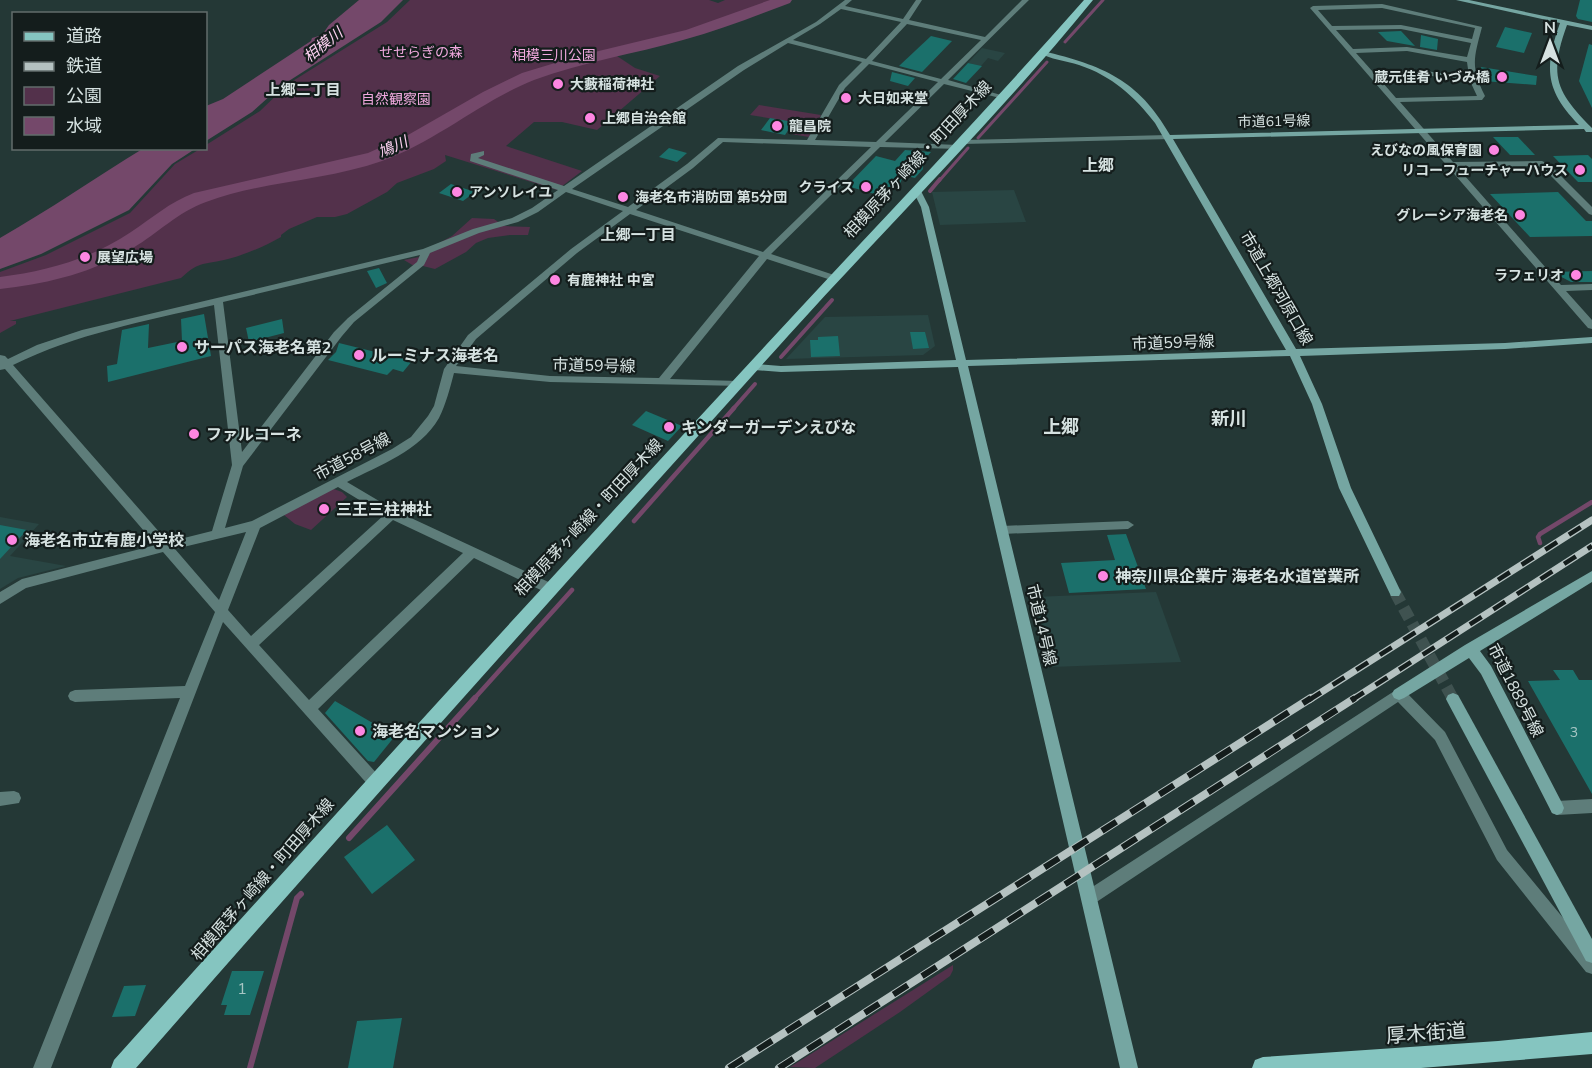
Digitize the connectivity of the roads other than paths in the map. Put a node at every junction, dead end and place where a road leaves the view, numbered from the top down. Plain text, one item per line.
1 (849, 0) edge
2 (919, 0) edge
3 (1026, 0) edge
4 (1089, 0) edge
5 (1340, 0) edge
6 (1460, 0) edge
7 (841, 7) junction
8 (1346, 7) junction
9 (907, 21) junction
10 (1564, 22) junction
11 (1330, 28) junction
12 (1592, 28) edge
13 (986, 39) junction
14 (788, 41) junction
15 (1474, 42) junction
16 (1350, 51) junction
17 (1043, 52) junction
18 (1470, 60) junction
19 (865, 62) junction
20 (1371, 74) junction
21 (1473, 79) junction
22 (944, 81) junction
23 (1004, 97) junction
24 (1393, 100) junction
25 (1589, 130) edge
26 (1420, 131) junction
27 (1168, 137) junction
28 (810, 143) junction
29 (880, 144) junction
30 (960, 145) junction
31 (481, 153) dead end
32 (1450, 165) junction
33 (566, 189) junction
34 (917, 191) junction
35 (630, 210) junction
36 (1592, 212) edge
37 (426, 251) junction
38 (765, 255) junction
39 (834, 278) junction
40 (1592, 287) edge
41 (1559, 288) junction
42 (218, 301) junction
43 (1592, 326) edge
44 (1592, 340) edge
45 (1294, 353) junction
46 (2, 363) edge
47 (962, 365) junction
48 (754, 367) junction
49 (449, 369) junction
50 (662, 382) junction
51 (738, 384) junction
52 (238, 465) junction
53 (338, 483) junction
54 (392, 514) junction
55 (255, 525) junction
56 (1128, 525) dead end
57 (1002, 530) junction
58 (217, 535) junction
59 (165, 547) junction
60 (473, 551) junction
61 (1592, 576) edge
62 (550, 589) junction
63 (1395, 592) tunnel mouth
64 (0, 599) edge
65 (222, 610) junction
66 (251, 645) junction
67 (1470, 649) junction
68 (190, 692) junction
69 (1399, 694) junction
70 (75, 696) dead end
71 (1453, 699) tunnel mouth
72 (309, 709) junction
73 (375, 782) junction
74 (1592, 806) edge
75 (1089, 898) junction
76 (1592, 955) edge
77 (1592, 966) edge
78 (1592, 1042) edge
79 (42, 1068) edge
80 (122, 1068) edge
81 (1129, 1068) edge
82 (1263, 1068) edge

1 - 7 street
2 - 9 street
3 - 13 street
4 - 17 main road, 相模原茅ヶ崎線・町田厚木線
5 - 8 street
6 - 10 street
7 - 9 street
7 - 14 street
8 - 11 street
8 - 15 street
9 - 13 street
9 - 19 street
10 - 12 street
10 - 25 street
11 - 15 street
11 - 16 street
13 - 22 street
14 - 19 street
14 - 33 street
15 - 18 street
16 - 18 street
16 - 20 street
17 - 23 main road, 相模原茅ヶ崎線・町田厚木線
17 - 27 street, 市道上郷河原口線
18 - 21 street
19 - 22 street
19 - 28 street
20 - 21 street
20 - 24 street
21 - 24 street
22 - 23 street
22 - 29 street
23 - 30 main road, 相模原茅ヶ崎線・町田厚木線
24 - 26 street
25 - 26 street, 市道61号線
26 - 27 street, 市道61号線
26 - 32 street
27 - 30 street, 市道61号線
27 - 45 street, 市道上郷河原口線
28 - 29 street, 市道61号線
28 - 35 street, 市道61号線
29 - 30 street, 市道61号線
29 - 38 street
30 - 34 main road, 相模原茅ヶ崎線・町田厚木線
31 - 33 street
32 - 36 street
32 - 41 street
33 - 35 street
33 - 37 street
34 - 39 main road, 相模原茅ヶ崎線・町田厚木線
34 - 47 street, 市道14号線
35 - 38 street
35 - 49 street, 市道58号線
37 - 42 street
37 - 52 street
38 - 39 street
38 - 50 street
39 - 48 main road, 相模原茅ヶ崎線・町田厚木線
40 - 41 street
41 - 43 street
42 - 46 street
42 - 52 street
44 - 45 street, 市道59号線
45 - 47 street, 市道59号線
45 - 63 street, 市道上郷河原口線
46 - 59 street
47 - 48 street, 市道59号線
47 - 57 street, 市道14号線
48 - 51 main road, 相模原茅ヶ崎線・町田厚木線
49 - 50 street, 市道59号線
49 - 53 street, 市道58号線
50 - 51 street, 市道59号線
51 - 62 main road, 相模原茅ヶ崎線・町田厚木線
52 - 58 street
53 - 54 street
53 - 55 street, 市道58号線
54 - 60 street
54 - 66 street
55 - 58 street, 市道58号線
55 - 65 street
56 - 57 street
57 - 75 street, 市道14号線
58 - 59 street, 市道58号線
59 - 64 street, 市道58号線
59 - 65 street
60 - 62 street
60 - 72 street
61 - 67 street, 市道1889号線
62 - 73 main road, 相模原茅ヶ崎線・町田厚木線
65 - 66 street
65 - 68 street
66 - 72 street
67 - 69 street
67 - 74 street, 市道1889号線
68 - 70 street
68 - 79 street
69 - 75 street
69 - 77 street
71 - 76 street
72 - 73 street
73 - 80 main road, 相模原茅ヶ崎線・町田厚木線
75 - 81 street, 市道14号線
78 - 82 main road, 厚木街道

